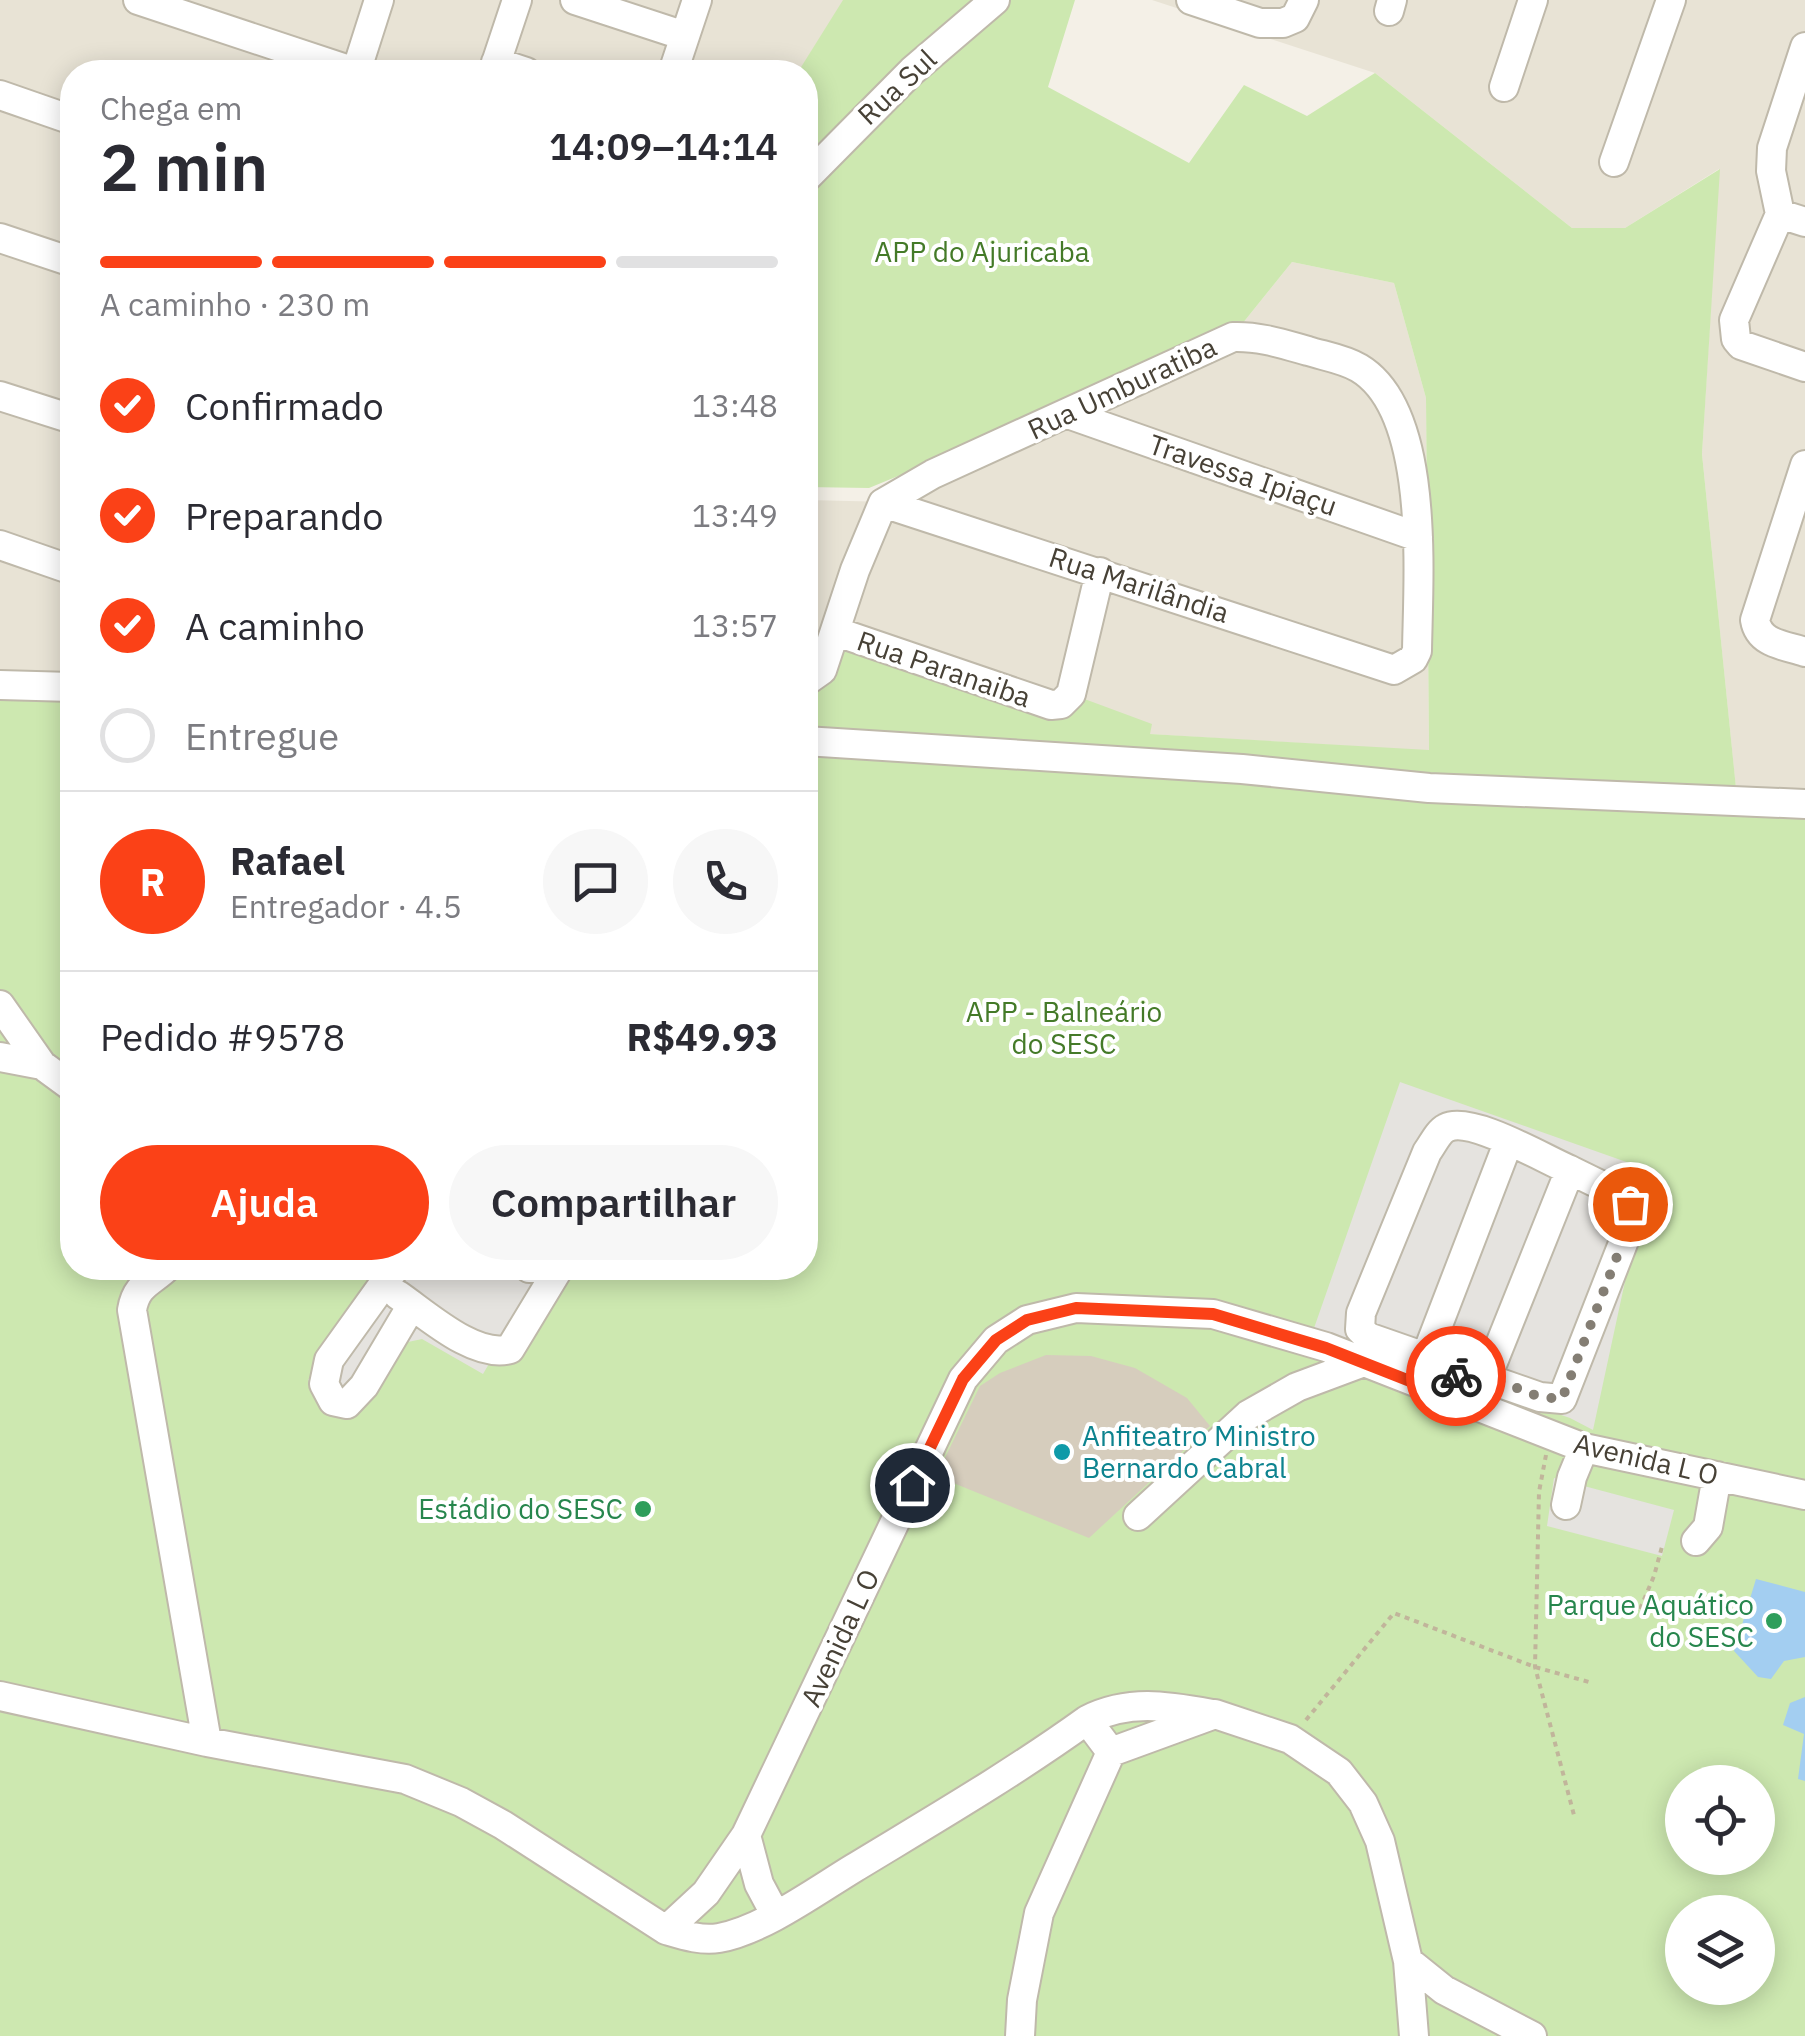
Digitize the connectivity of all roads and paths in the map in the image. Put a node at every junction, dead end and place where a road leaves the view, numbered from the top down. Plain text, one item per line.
1 (138, 0) edge
2 (380, 0) edge
3 (517, 0) edge
4 (575, 0) edge
5 (697, 0) edge
6 (995, 0) edge
7 (1191, 0) edge
8 (1304, 0) edge
9 (1533, 0) edge
10 (1671, 0) edge
11 (685, 36) junction
12 (1805, 47) edge
13 (320, 60) edge
14 (360, 60) edge
15 (496, 60) edge
16 (677, 60) edge
17 (1504, 87) dead end
18 (0, 95) edge
19 (60, 116) edge
20 (1614, 162) dead end
21 (818, 166) edge
22 (1792, 218) edge
23 (0, 238) edge
24 (60, 258) edge
25 (1805, 366) edge
26 (0, 396) edge
27 (1068, 414) junction
28 (60, 416) edge
29 (1805, 465) edge
30 (884, 503) junction
31 (1798, 509) edge
32 (1418, 537) junction
33 (0, 545) edge
34 (60, 566) edge
35 (1100, 572) junction
36 (837, 632) junction
37 (1805, 652) edge
38 (1394, 670) joint
39 (818, 673) edge
40 (0, 685) edge
41 (60, 687) edge
42 (818, 742) edge
43 (1805, 804) edge
44 (0, 1005) edge
45 (0, 1056) edge
46 (42, 1065) junction
47 (60, 1078) edge
48 (1508, 1143) junction
49 (1570, 1170) junction
50 (148, 1280) edge
51 (385, 1280) edge
52 (391, 1280) edge
53 (552, 1280) edge
54 (412, 1305) junction
55 (1302, 1340) junction
56 (1426, 1356) junction
57 (1364, 1362) junction
58 (1473, 1372) junction
59 (1297, 1387) junction
60 (1448, 1396) junction
61 (1549, 1436) junction
62 (1584, 1448) junction
63 (1717, 1476) junction
64 (1805, 1495) edge
65 (1566, 1505) dead end
66 (1138, 1516) dead end
67 (1696, 1541) dead end
68 (1663, 1543) dead end
69 (1640, 1609) dead end
70 (1534, 1666) junction
71 (1589, 1682) dead end
72 (0, 1696) edge
73 (1215, 1714) junction
74 (1087, 1720) junction
75 (1290, 1739) junction
76 (208, 1742) junction
77 (1111, 1752) junction
78 (1575, 1819) dead end
79 (746, 1835) junction
80 (775, 1914) junction
81 (666, 1930) junction
82 (1408, 1961) junction
83 (1020, 2036) edge
84 (1414, 2036) edge
85 (1532, 2036) edge

1 - 13 street
2 - 14 street
3 - 15 street
4 - 11 street
5 - 11 street
6 - 21 street, Rua Sul
7 - 8 street
9 - 17 street
10 - 20 street
11 - 16 street
12 - 22 street
18 - 19 street
22 - 25 street
23 - 24 street
26 - 28 street
27 - 30 street, Rua Umburatiba
27 - 32 street, Travessa Ipiaçu
27 - 32 street, Rua Umburatiba
29 - 31 street
30 - 35 street, Rua Marilândia
30 - 36 street
31 - 37 street
32 - 38 street, Rua Umburatiba
33 - 34 street
35 - 36 street, Rua Paranaiba
35 - 38 street, Rua Marilândia
36 - 39 street
40 - 41 street
42 - 43 street
44 - 46 street
45 - 46 street
46 - 47 street
48 - 49 street
48 - 56 street
48 - 56 street
49 - 58 street
49 - 58 street
50 - 76 street
51 - 54 street
52 - 54 street
53 - 54 street
55 - 57 street, Avenida L O
55 - 59 street
55 - 79 street, Avenida L O
56 - 58 street
57 - 59 street
57 - 60 street, Avenida L O
58 - 60 street
59 - 66 street
60 - 61 street, Avenida L O
61 - 62 street, Avenida L O
61 - 70 path
62 - 63 street, Avenida L O
62 - 65 street
63 - 64 street, Avenida L O
63 - 67 street
68 - 69 path
70 - 71 path
70 - 75 path
70 - 78 path
72 - 76 street
73 - 74 street
73 - 75 street
73 - 77 street
74 - 77 street
74 - 80 street
75 - 82 street
76 - 81 street
77 - 83 street
79 - 80 street
79 - 81 street, Avenida L O
80 - 81 street
82 - 84 street
82 - 85 street

